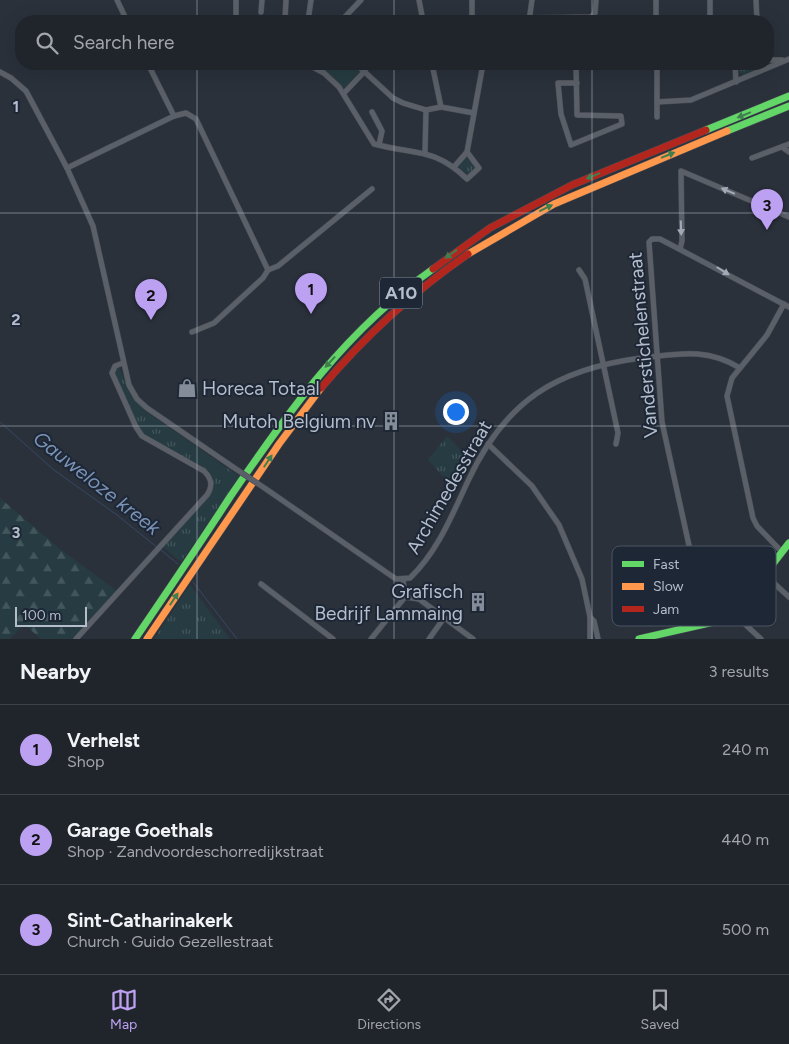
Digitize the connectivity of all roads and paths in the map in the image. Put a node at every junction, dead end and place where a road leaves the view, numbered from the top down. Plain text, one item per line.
1 (117, 0) edge
2 (236, 0) edge
3 (262, 0) edge
4 (286, 0) edge
5 (310, 0) edge
6 (361, 0) edge
7 (419, 0) edge
8 (472, 0) edge
9 (532, 0) edge
10 (596, 0) edge
11 (656, 0) edge
12 (710, 0) edge
13 (756, 0) edge
14 (261, 12) dead end
15 (125, 15) edge
16 (236, 15) edge
17 (284, 15) edge
18 (309, 15) edge
19 (347, 15) edge
20 (422, 15) edge
21 (472, 15) edge
22 (530, 15) edge
23 (593, 15) edge
24 (656, 15) edge
25 (710, 15) edge
26 (756, 15) edge
27 (774, 60) edge
28 (788, 60) edge
29 (774, 66) edge
30 (151, 70) edge
31 (321, 70) edge
32 (433, 70) edge
33 (482, 70) edge
34 (576, 70) edge
35 (657, 70) edge
36 (735, 70) edge
37 (764, 70) edge
38 (364, 71) joint
39 (0, 72) edge
40 (736, 82) junction
41 (577, 83) junction
42 (344, 93) junction
43 (789, 96) edge
44 (658, 102) junction
45 (789, 106) edge
46 (441, 107) junction
47 (426, 110) junction
48 (372, 112) dead end
49 (474, 113) junction
50 (174, 116) junction
51 (657, 118) dead end
52 (789, 144) edge
53 (379, 145) junction
54 (782, 147) junction
55 (425, 152) junction
56 (467, 152) junction
57 (789, 152) edge
58 (752, 158) dead end
59 (454, 166) junction
60 (67, 168) junction
61 (372, 189) dead end
62 (789, 217) edge
63 (680, 250) junction
64 (268, 270) junction
65 (579, 270) dead end
66 (786, 305) edge
67 (192, 332) dead end
68 (658, 356) junction
69 (122, 363) junction
70 (604, 363) junction
71 (740, 368) junction
72 (488, 444) junction
73 (616, 444) dead end
74 (789, 543) edge
75 (689, 546) edge
76 (781, 551) junction
77 (776, 557) edge
78 (403, 579) junction
79 (261, 584) dead end
80 (776, 586) edge
81 (405, 597) junction
82 (789, 597) edge
83 (590, 617) junction
84 (444, 618) junction
85 (693, 626) edge
86 (747, 626) edge
87 (76, 639) edge
88 (135, 639) edge
89 (147, 639) edge
90 (333, 639) edge
91 (372, 639) edge
92 (429, 639) edge
93 (472, 639) edge
94 (590, 639) edge
95 (598, 639) edge
96 (639, 639) edge
97 (761, 639) edge

1 - 15 street
2 - 16 street
3 - 14 street
4 - 17 street
5 - 18 street
6 - 19 street
7 - 20 street
8 - 21 street
9 - 22 street
10 - 23 street
11 - 24 street
12 - 25 street
13 - 26 street
27 - 28 street
28 - 29 street
30 - 50 street
31 - 42 street
32 - 46 street
33 - 49 street
34 - 41 street
35 - 44 street
36 - 40 street
37 - 40 street
38 - 42 street
38 - 47 street
39 - 60 street
40 - 44 street
41 - 41 street
42 - 53 street
43 -> 88 main road, A10
44 - 51 street
89 -> 45 main road, A10
46 - 47 street
46 - 49 street
47 - 55 street
48 - 53 street
49 - 56 street
50 - 60 street
50 - 64 street
52 - 54 street
53 - 55 street
54 - 57 street
54 - 58 street
55 - 59 street
56 - 59 street
56 - 59 street
60 - 69 street
61 - 64 street
62 -> 63 street
63 -> 66 street
63 - 68 street, Vanderstichelenstraat
64 - 67 street
65 - 70 street
66 - 71 street
68 - 70 street, Archimedesstraat
68 - 71 street, Archimedesstraat
68 - 75 street, Vanderstichelenstraat
69 - 78 street, bridge
69 - 87 street
70 - 72 street, Archimedesstraat
70 - 73 street
71 - 76 street
72 - 78 street, Archimedesstraat
72 - 83 street
74 - 76 main road
76 - 77 main road
78 - 81 street
79 - 90 street
80 - 82 street
81 - 84 street
81 - 91 street
83 - 94 street
83 - 95 street
84 - 92 street
84 - 93 street
85 - 96 main road
86 - 97 street

